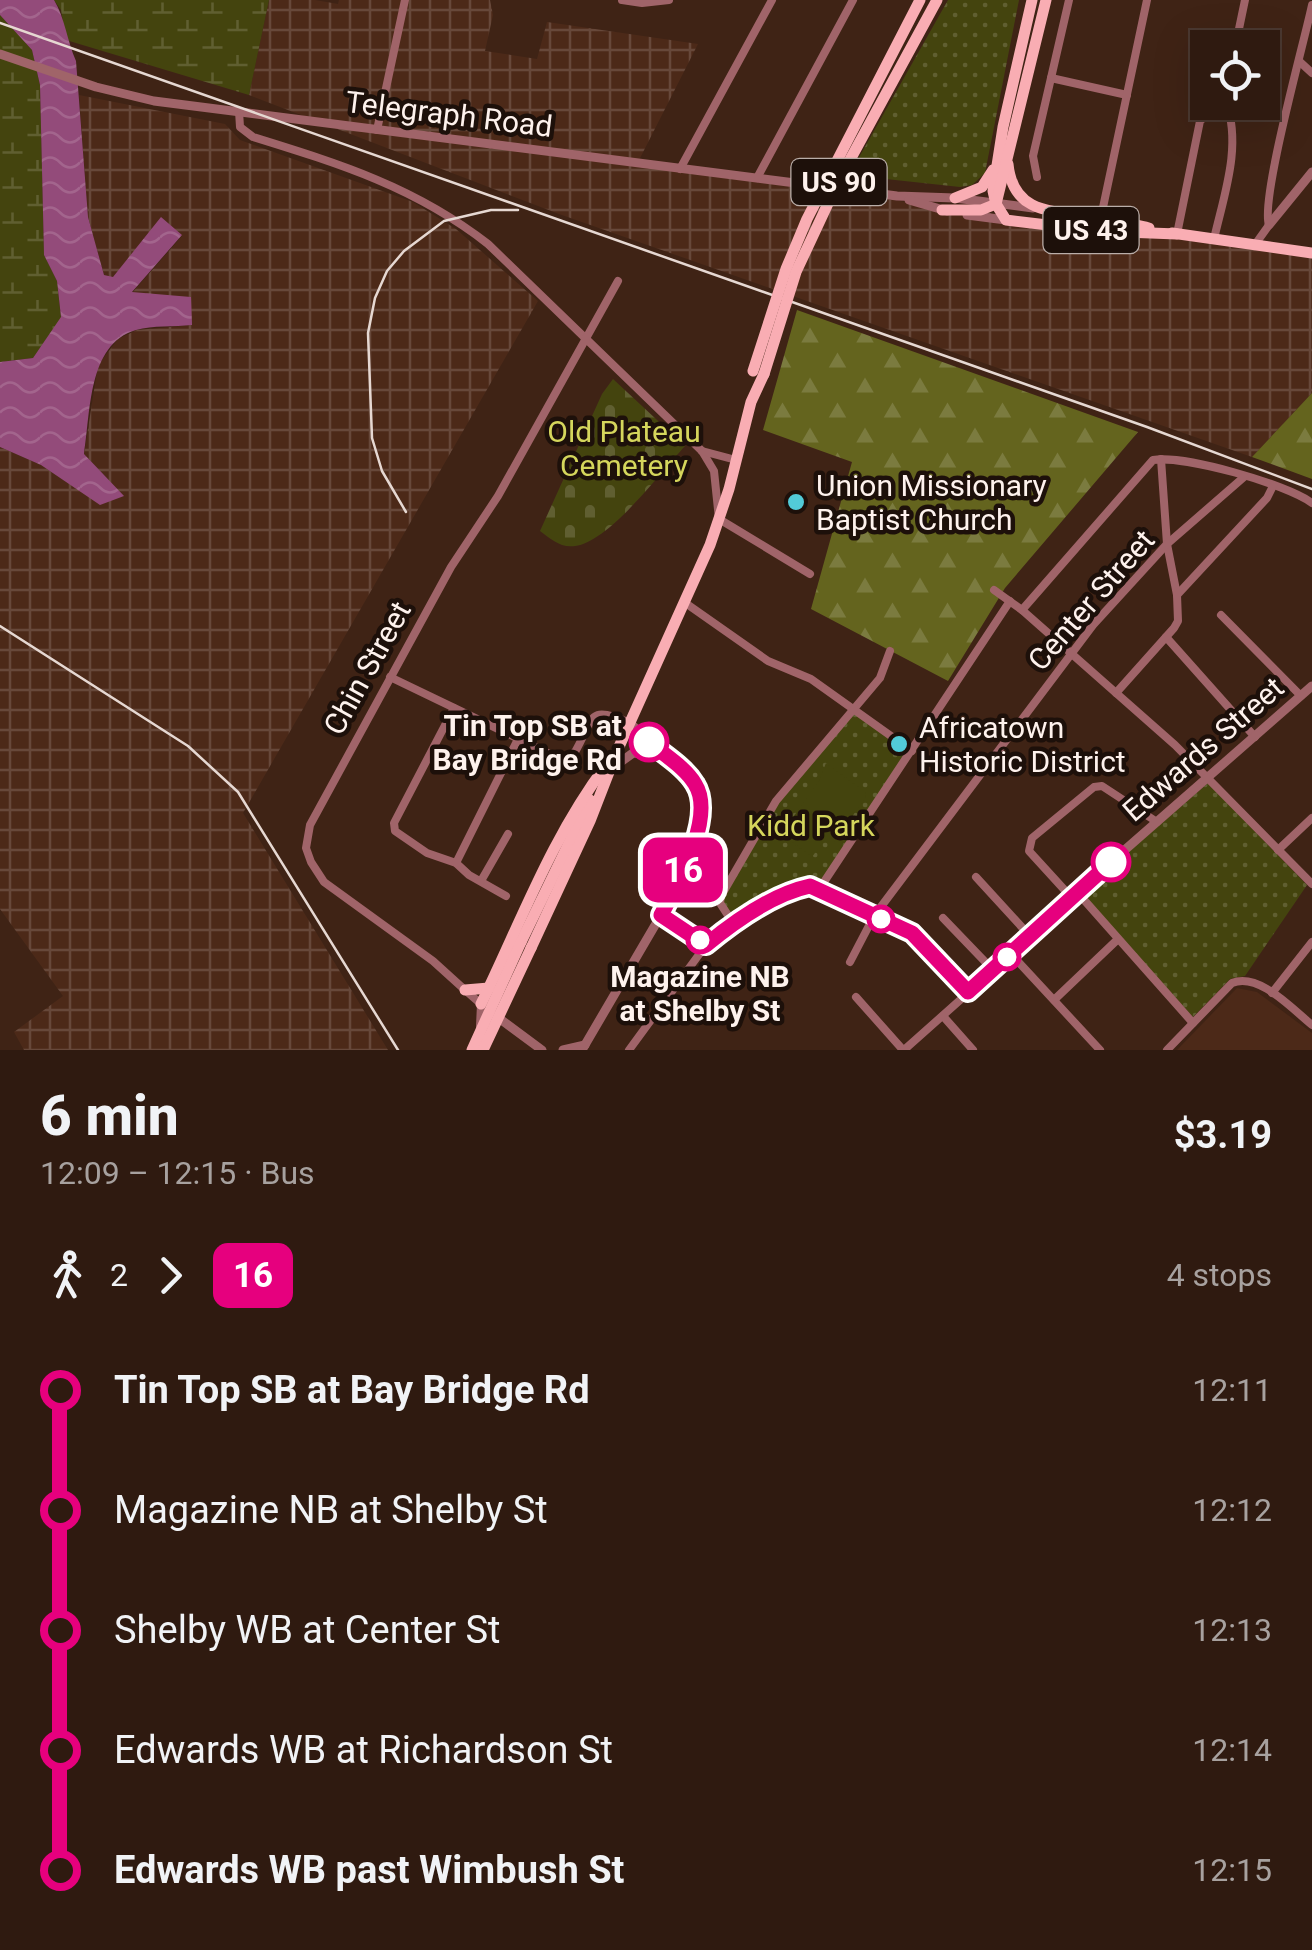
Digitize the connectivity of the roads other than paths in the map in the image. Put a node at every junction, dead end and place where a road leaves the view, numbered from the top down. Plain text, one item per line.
1 (405, 0) edge
2 (622, 0) edge
3 (669, 0) edge
4 (772, 0) edge
5 (853, 0) edge
6 (920, 0) edge
7 (937, 0) edge
8 (1032, 0) edge
9 (1046, 0) edge
10 (1068, 0) edge
11 (1148, 0) edge
12 (1245, 0) edge
13 (1312, 5) edge
14 (1239, 30) edge
15 (0, 54) edge
16 (1300, 62) junction
17 (1312, 72) edge
18 (1051, 78) junction
19 (1128, 95) junction
20 (239, 111) junction
21 (1201, 120) edge
22 (1233, 120) edge
23 (377, 130) junction
24 (1002, 163) junction
25 (680, 168) junction
26 (1312, 172) edge
27 (1037, 177) dead end
28 (757, 178) junction
29 (897, 196) junction
30 (955, 198) junction
31 (996, 204) junction
32 (1036, 208) junction
33 (942, 210) junction
34 (1101, 217) junction
35 (1006, 220) junction
36 (1270, 226) junction
37 (1098, 231) junction
38 (1177, 234) junction
39 (1214, 241) junction
40 (1254, 246) junction
41 (1312, 254) edge
42 (618, 281) dead end
43 (584, 340) junction
44 (758, 373) junction
45 (702, 451) junction
46 (1161, 459) junction
47 (736, 460) junction
48 (1244, 477) junction
49 (1273, 486) junction
50 (1312, 503) edge
51 (719, 519) junction
52 (1167, 544) junction
53 (810, 574) dead end
54 (994, 590) dead end
55 (1176, 596) junction
56 (1010, 601) junction
57 (684, 602) junction
58 (1022, 610) junction
59 (1221, 615) dead end
60 (1166, 637) junction
61 (890, 651) dead end
62 (1070, 653) junction
63 (390, 677) junction
64 (1312, 686) edge
65 (1116, 694) junction
66 (1301, 696) junction
67 (454, 708) junction
68 (854, 711) junction
69 (630, 723) junction
70 (1254, 737) junction
71 (518, 739) junction
72 (618, 749) junction
73 (912, 751) junction
74 (662, 754) junction
75 (608, 771) junction
76 (1208, 778) junction
77 (1312, 818) edge
78 (1157, 822) junction
79 (508, 834) dead end
80 (1278, 850) junction
81 (456, 863) junction
82 (976, 877) dead end
83 (481, 881) junction
84 (1312, 884) edge
85 (820, 888) junction
86 (1074, 895) junction
87 (506, 896) dead end
88 (661, 915) junction
89 (874, 916) junction
90 (942, 918) dead end
91 (733, 923) junction
92 (1030, 936) junction
93 (1118, 940) junction
94 (1312, 942) edge
95 (706, 945) junction
96 (1011, 954) junction
97 (850, 962) dead end
98 (993, 970) junction
99 (489, 988) junction
100 (465, 990) junction
101 (968, 992) junction
102 (1272, 994) junction
103 (856, 997) dead end
104 (1054, 1000) junction
105 (481, 1004) junction
106 (943, 1016) junction
107 (1193, 1023) junction
108 (1312, 1025) edge
109 (585, 1048) edge
110 (477, 1050) edge
111 (542, 1050) edge
112 (563, 1050) edge
113 (629, 1050) edge
114 (903, 1050) edge
115 (972, 1050) edge
116 (1100, 1050) edge
117 (1167, 1050) edge

1 - 23 street
2 - 3 street
4 - 25 street
5 - 28 street
6 - 44 main road, US 90, bridge
7 - 44 main road, US 90, bridge
8 - 24 main road
9 - 24 main road
10 - 18 street
11 - 19 street
12 - 14 street
13 - 16 street
15 - 20 street, Telegraph Road
16 - 17 street
16 - 36 street
18 - 19 street
18 - 27 street
19 - 34 street
20 - 23 street, Telegraph Road
20 - 43 street
21 - 38 street
22 - 39 street
23 - 25 street, Telegraph Road
24 - 30 main road
24 - 31 main road
24 - 32 main road
25 - 28 street, Telegraph Road
26 - 36 street
28 - 29 street, Telegraph Road
29 - 30 street, Telegraph Road
29 - 33 street, Telegraph Road
30 - 31 street, Telegraph Road
31 - 32 street, Telegraph Road
31 - 33 main road
31 - 35 main road
32 - 34 main road, Telegraph Road / US 43
33 - 35 street, Telegraph Road
34 - 37 street
34 - 38 main road, Telegraph Road / US 43
35 - 37 main road, Telegraph Road / US 43
36 - 40 street
37 - 38 main road, Telegraph Road / US 43
38 - 39 main road, Telegraph Road / US 43
39 - 40 main road, Telegraph Road / US 43
40 - 41 main road, Telegraph Road / US 43
42 - 43 street, Chin Street
43 - 45 street
43 - 63 street, Chin Street
44 - 47 main road, US 90
45 - 47 street
45 - 51 street
46 - 48 street
46 - 52 street
46 - 58 street
47 - 51 main road, US 90
48 - 49 street
48 - 52 street, Center Street
49 - 50 street
49 - 55 street
51 - 53 street
51 - 57 main road, US 90
52 - 55 street
52 - 62 street, Center Street
54 - 56 street
55 - 60 street
56 - 58 street
56 - 73 street
57 - 68 street
57 - 69 main road, US 90
58 - 62 street
59 - 66 street
60 - 65 street
60 - 70 street
61 - 68 street
62 - 65 street
62 - 89 street, Center Street
63 - 67 street
63 - 100 street, Chin Street
64 - 66 street, Edwards Street
65 - 76 street
66 - 70 street, Edwards Street
67 - 71 street
67 - 81 street
68 - 73 street
68 - 91 street
69 - 71 street
69 - 72 main road, US 90
69 - 74 street
70 - 76 street, Edwards Street
71 - 81 street
72 - 75 main road, US 90
72 - 99 main road
73 - 85 street
74 - 75 street
74 - 88 street
75 - 110 main road, US 90, bridge
76 - 78 street, Edwards Street
76 - 80 street
77 - 80 street
78 - 86 street, Edwards Street
78 - 86 street
79 - 83 street
80 - 84 street
81 - 83 street
82 - 92 street
83 - 87 street
85 - 89 street
85 - 91 street
86 - 92 street, Edwards Street
86 - 93 street
88 - 95 street
88 - 109 street
89 - 97 street, Center Street
89 - 101 street
90 - 98 street
91 - 95 street
92 - 96 street, Edwards Street
93 - 104 street
93 - 107 street
94 - 102 street
95 - 113 street
96 - 98 street, Edwards Street
96 - 104 street
98 - 101 street, Edwards Street
99 - 100 main road
99 - 105 main road
100 - 105 street, Chin Street
101 - 106 street, Edwards Street
102 - 107 street
102 - 108 street
103 - 114 street
104 - 116 street
105 - 110 street
105 - 111 street, Chin Street
106 - 114 street, Edwards Street
106 - 115 street
107 - 117 street
109 - 112 street

